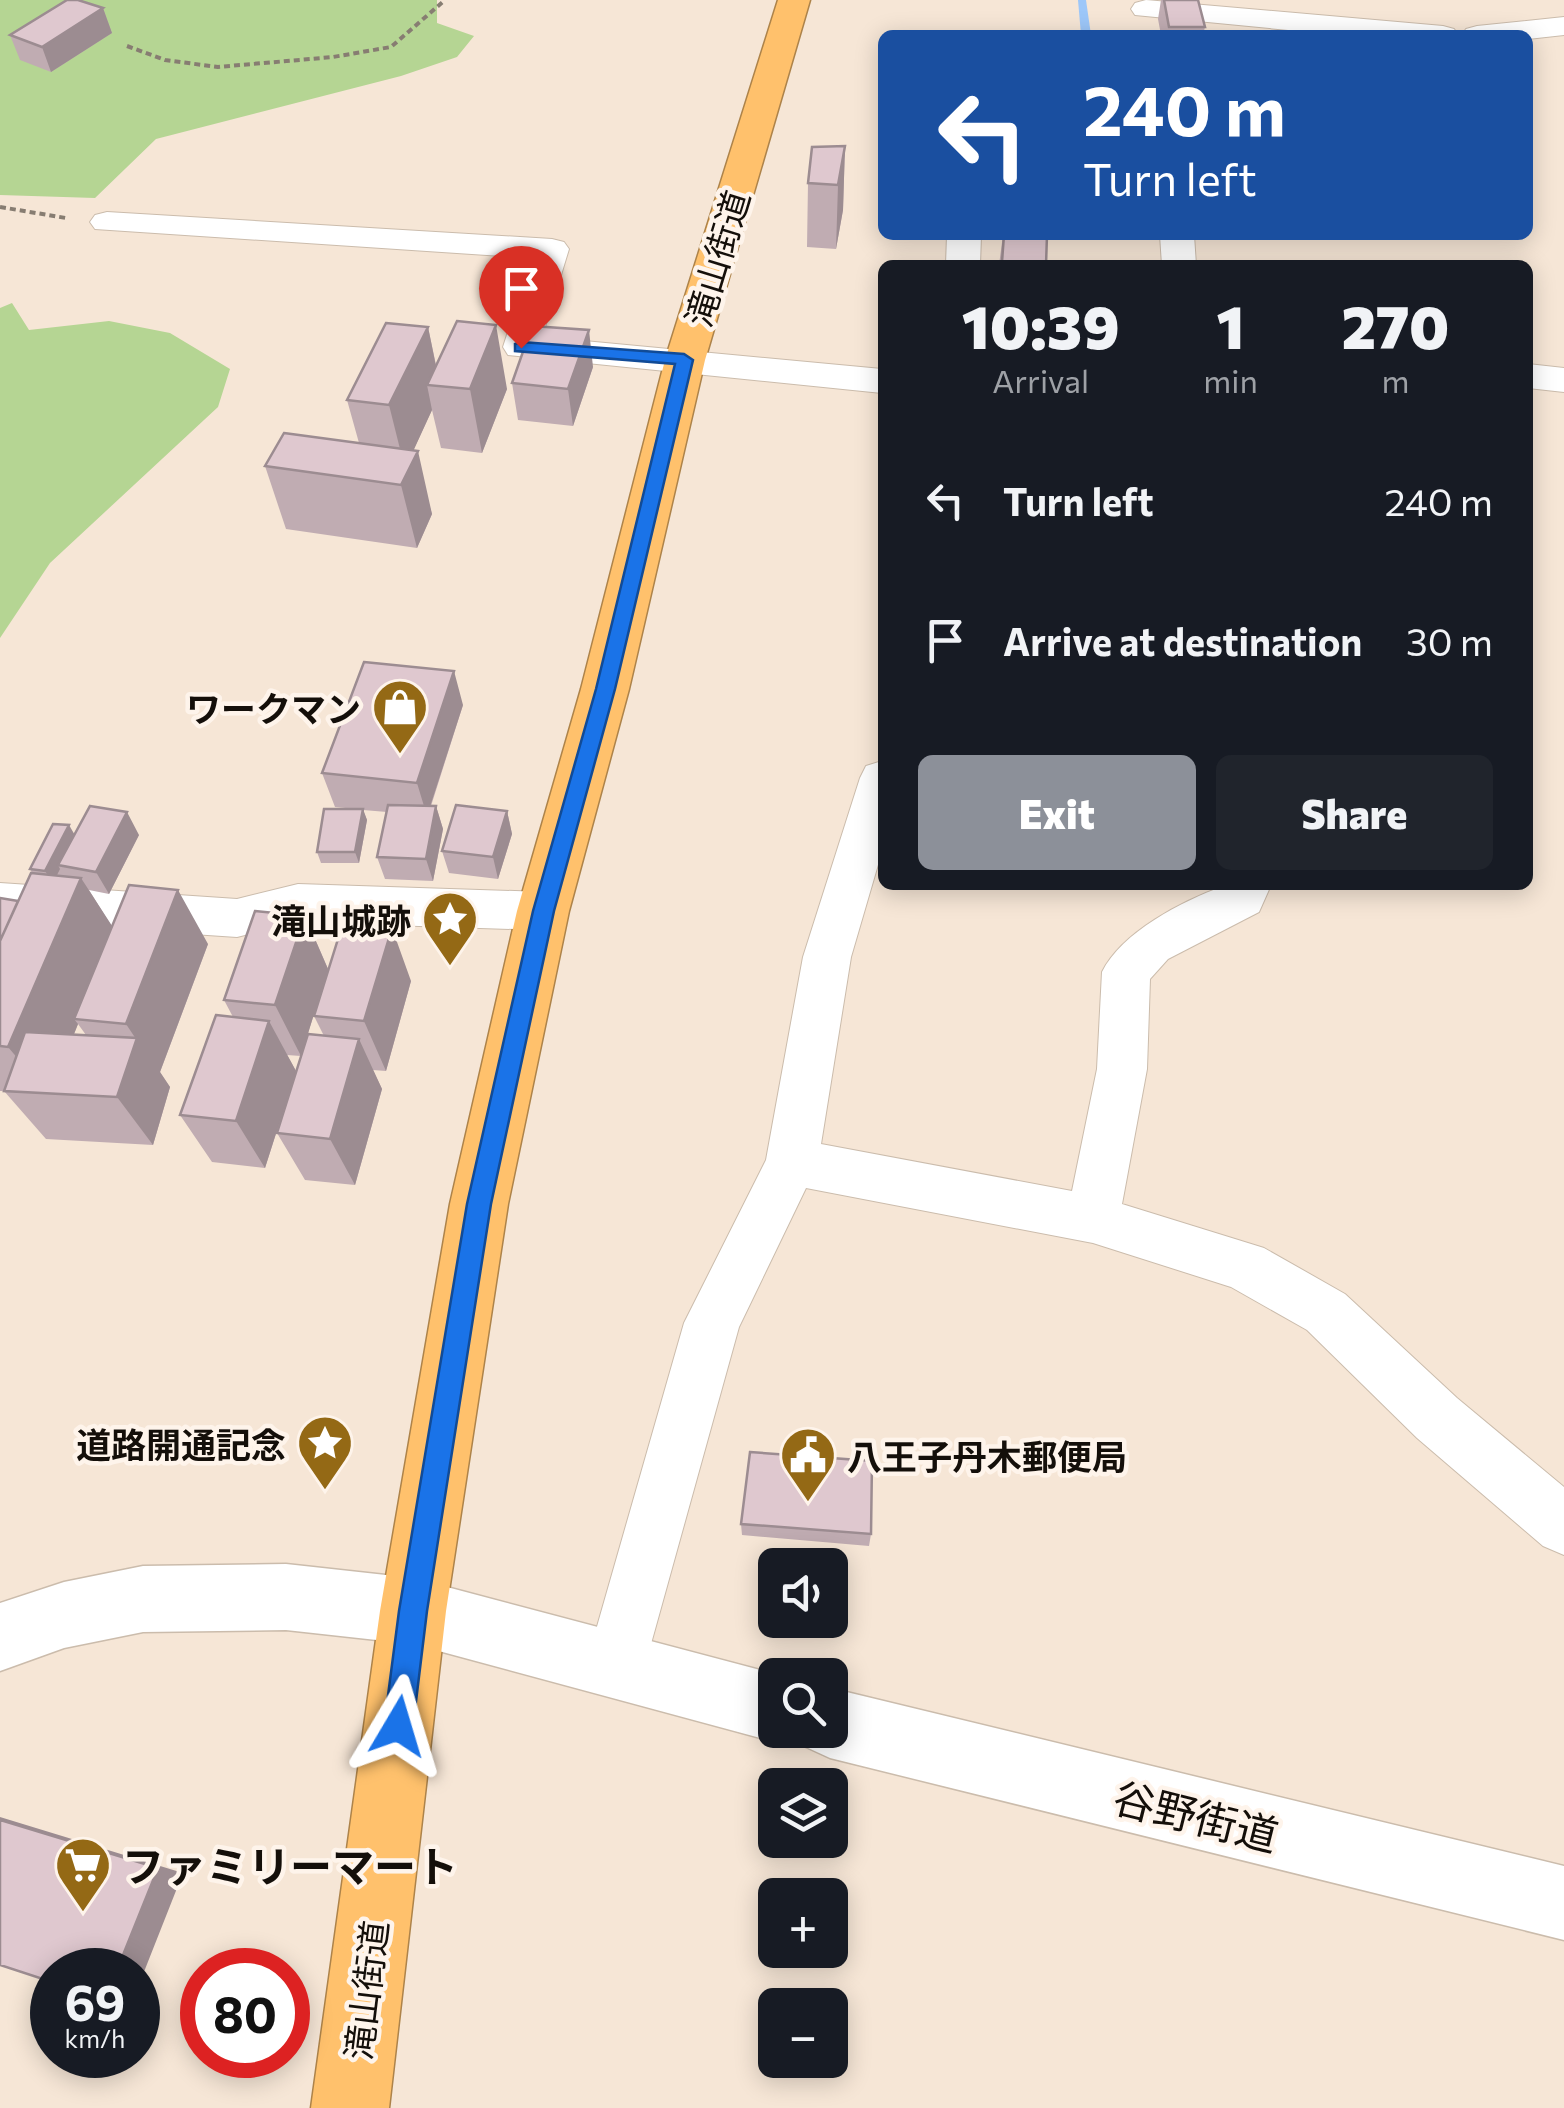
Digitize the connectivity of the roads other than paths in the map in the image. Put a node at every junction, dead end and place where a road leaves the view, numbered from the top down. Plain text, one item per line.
1 (794, 0) edge
2 (1147, 15) edge
3 (1564, 26) edge
4 (1369, 30) edge
5 (1525, 30) edge
6 (107, 222) road end
7 (684, 360) junction
8 (1533, 377) edge
9 (1564, 380) edge
10 (878, 381) edge
11 (878, 791) edge
12 (1246, 890) edge
13 (0, 902) edge
14 (544, 911) junction
15 (792, 1162) junction
16 (1093, 1219) junction
17 (1564, 1524) edge
18 (413, 1611) junction
19 (0, 1637) edge
20 (616, 1664) junction
21 (758, 1703) edge
22 (848, 1726) edge
23 (1564, 1903) edge
24 (350, 2108) edge

1 - 7 highway, 滝山街道
2 - 4 street
3 - 5 street
6 - 7 street
7 - 10 street
7 - 14 highway, 滝山街道
8 - 9 street
11 - 15 street
12 - 16 street
13 - 14 street
14 - 18 highway, 滝山街道
15 - 16 street
15 - 20 street
16 - 17 street
18 - 19 main road
18 - 20 main road
18 - 24 highway, 滝山街道
20 - 21 main road
22 - 23 main road, 谷野街道

